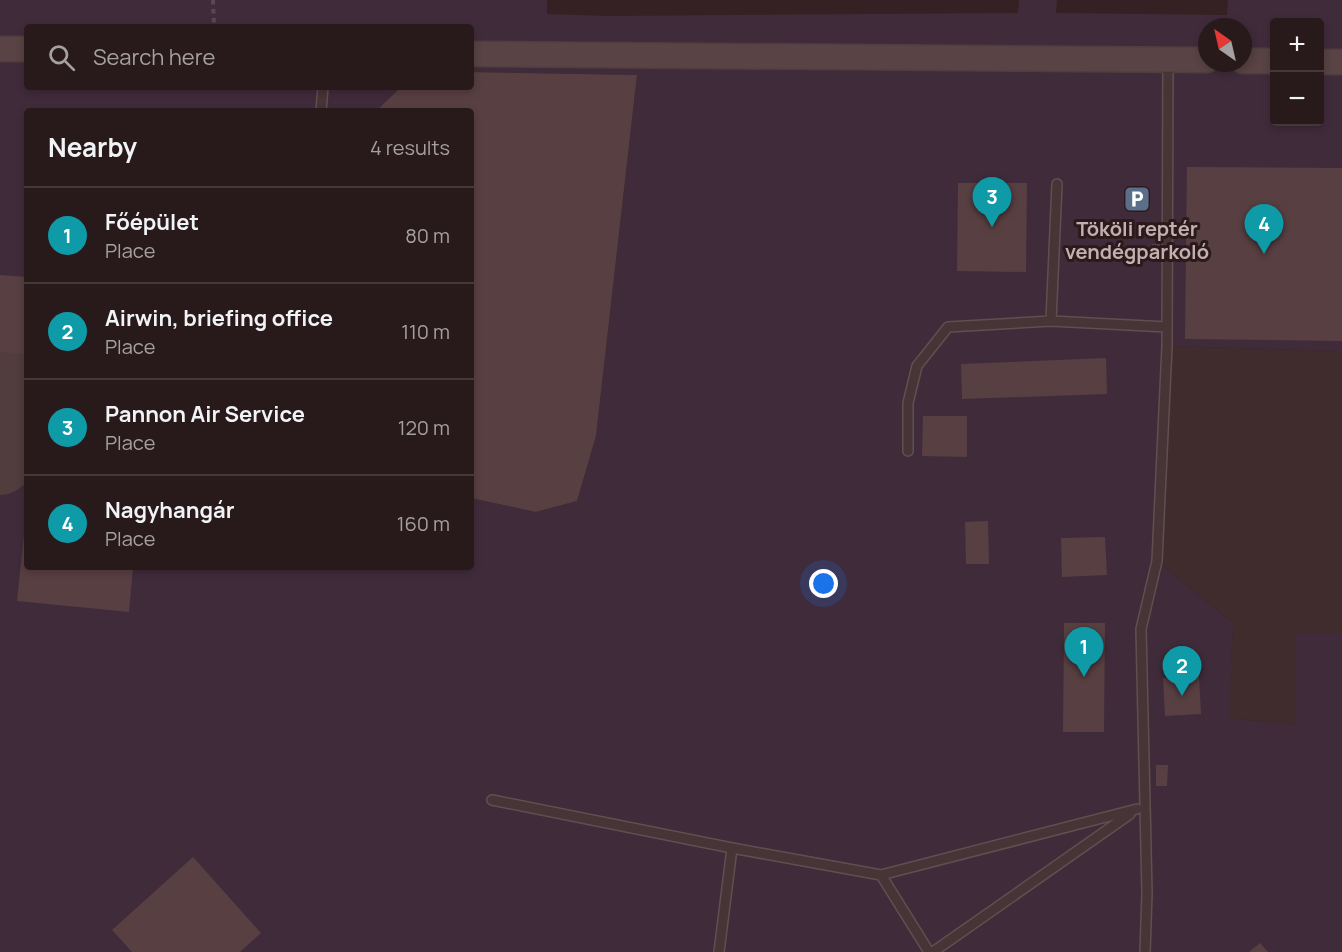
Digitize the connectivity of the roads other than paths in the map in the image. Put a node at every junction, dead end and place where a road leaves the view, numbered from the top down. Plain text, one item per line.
1 (0, 49) edge
2 (24, 49) edge
3 (474, 54) edge
4 (1168, 60) junction
5 (1198, 60) edge
6 (1252, 61) edge
7 (1270, 61) edge
8 (1324, 62) edge
9 (1342, 62) edge
10 (323, 90) edge
11 (321, 108) edge
12 (1056, 184) dead end
13 (1051, 321) junction
14 (1167, 327) junction
15 (908, 451) dead end
16 (492, 800) dead end
17 (1141, 806) junction
18 (732, 848) junction
19 (881, 874) junction
20 (719, 952) edge
21 (931, 952) edge
22 (1145, 952) edge

1 - 2 main road
3 - 4 main road
4 - 5 main road
4 - 14 lane
6 - 7 main road
8 - 9 main road
10 - 11 lane
12 - 13 lane
13 - 14 lane
13 - 15 lane
14 - 17 lane
16 - 18 lane
17 - 19 lane
17 - 21 lane
17 - 22 lane
18 - 19 lane
18 - 20 lane
19 - 21 lane

